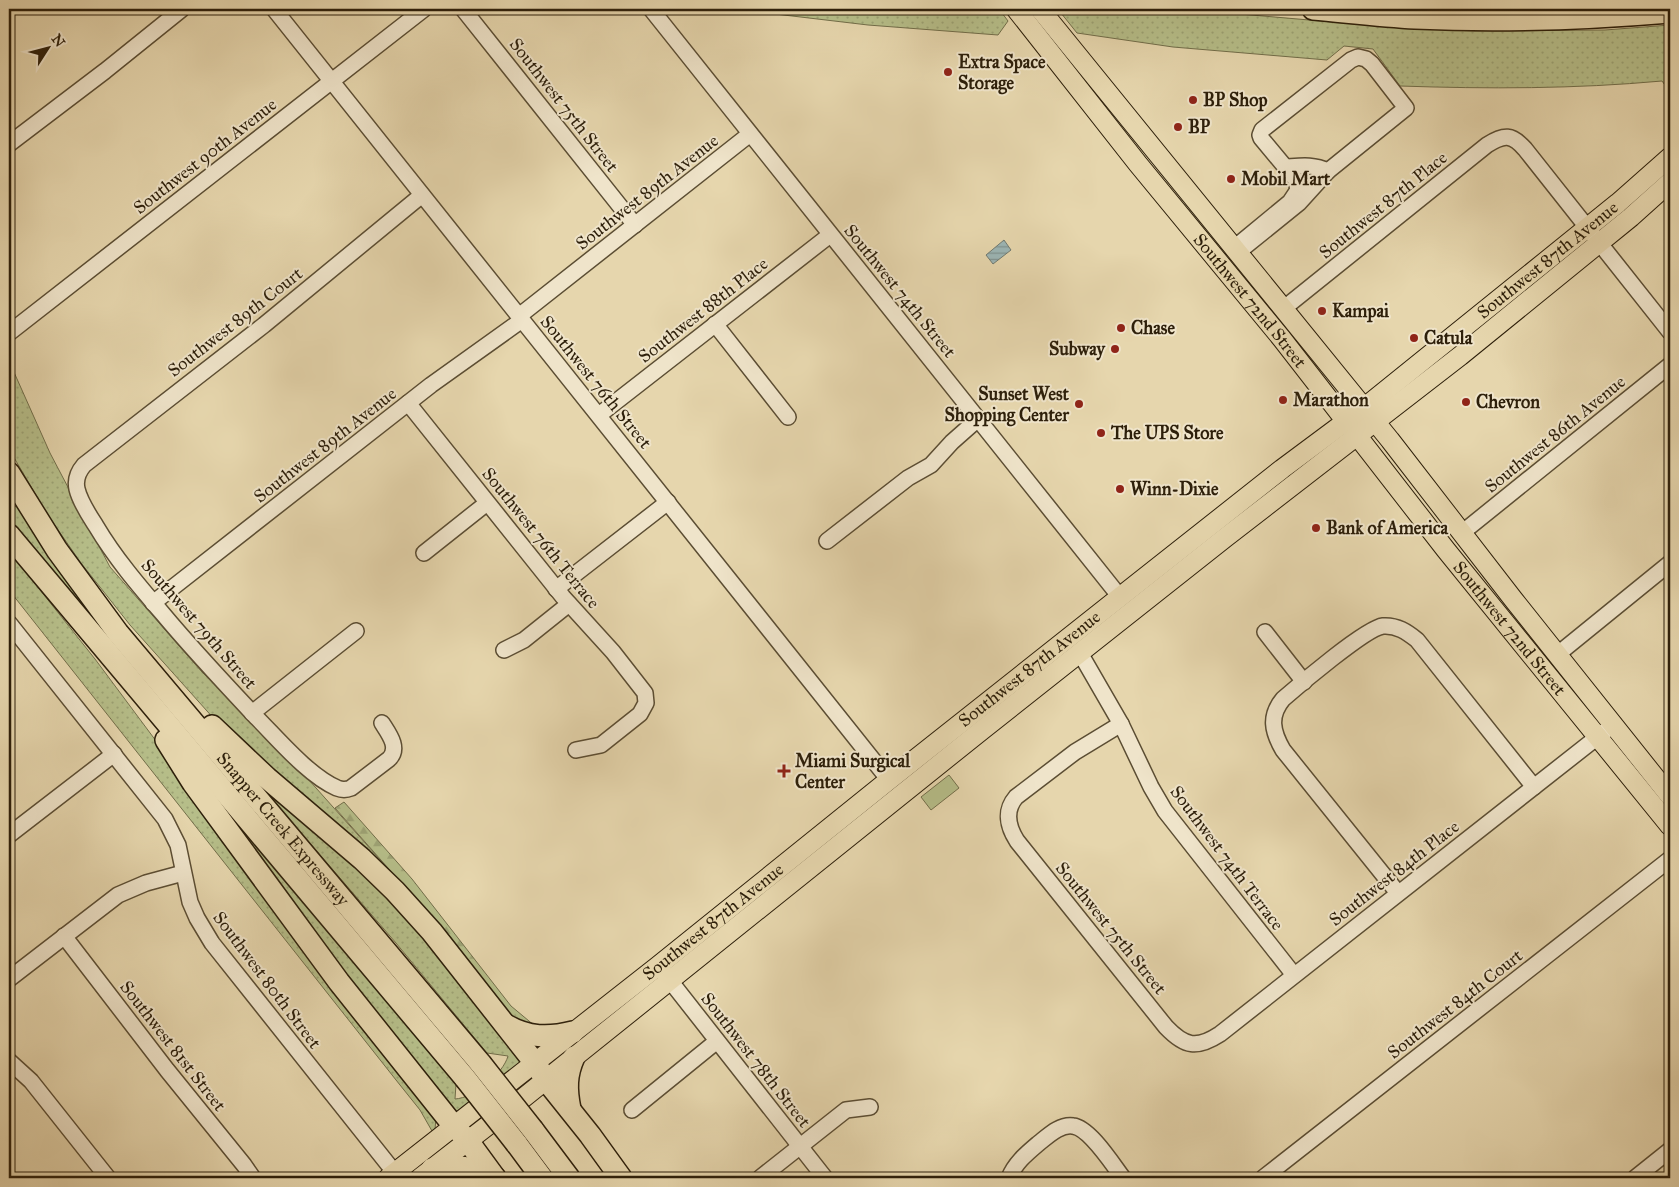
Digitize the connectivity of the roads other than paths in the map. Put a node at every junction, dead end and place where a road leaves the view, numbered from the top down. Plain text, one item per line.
1 (182, 9) edge
2 (274, 9) edge
3 (424, 9) edge
4 (463, 9) edge
5 (650, 9) edge
6 (1016, 9) edge
7 (1040, 9) edge
8 (1313, 9) edge
9 (1670, 12) edge
10 (1089, 71) junction
11 (332, 81) junction
12 (1074, 82) junction
13 (750, 134) junction
14 (9, 144) edge
15 (1670, 157) edge
16 (1286, 167) junction
17 (1328, 171) junction
18 (1670, 182) edge
19 (1190, 194) junction
20 (422, 195) junction
21 (1174, 207) junction
22 (635, 225) junction
23 (830, 234) junction
24 (1594, 236) junction
25 (1235, 251) junction
26 (1260, 280) junction
27 (1244, 292) junction
28 (1283, 309) junction
29 (521, 318) junction
30 (715, 324) junction
31 (1670, 332) edge
32 (9, 333) edge
33 (1670, 365) edge
34 (408, 403) junction
35 (1370, 415) junction
36 (599, 416) junction
37 (788, 417) dead end
38 (978, 419) junction
39 (1346, 421) junction
40 (1357, 437) junction
41 (9, 473) edge
42 (76, 482) joint
43 (668, 502) junction
44 (487, 503) junction
45 (1220, 530) junction
46 (1463, 532) junction
47 (9, 535) edge
48 (827, 541) dead end
49 (424, 553) dead end
50 (1670, 563) edge
51 (556, 588) junction
52 (1120, 597) junction
53 (153, 603) junction
54 (569, 604) junction
55 (9, 623) edge
56 (1510, 627) junction
57 (356, 631) dead end
58 (1265, 632) dead end
59 (1063, 642) junction
60 (131, 648) junction
61 (504, 650) dead end
62 (1080, 653) junction
63 (1558, 654) junction
64 (120, 668) junction
65 (1304, 682) junction
66 (986, 703) junction
67 (252, 713) junction
68 (382, 724) dead end
69 (1121, 724) junction
70 (1614, 724) junction
71 (982, 730) junction
72 (1599, 736) junction
73 (576, 750) dead end
74 (114, 754) junction
75 (889, 780) junction
76 (1534, 787) junction
77 (901, 795) junction
78 (1670, 796) edge
79 (1670, 826) edge
80 (9, 833) edge
81 (1670, 860) edge
82 (184, 873) junction
83 (783, 879) junction
84 (1398, 893) junction
85 (64, 936) junction
86 (664, 973) junction
87 (1294, 975) junction
88 (9, 979) edge
89 (504, 1024) junction
90 (573, 1032) junction
91 (717, 1041) junction
92 (1195, 1044) joint
93 (574, 1057) junction
94 (9, 1061) edge
95 (540, 1071) junction
96 (870, 1107) dead end
97 (570, 1109) junction
98 (632, 1110) dead end
99 (461, 1134) junction
100 (800, 1146) junction
101 (1670, 1150) edge
102 (426, 1174) edge
103 (394, 1176) edge
104 (108, 1178) edge
105 (253, 1178) edge
106 (495, 1178) edge
107 (542, 1178) edge
108 (569, 1178) edge
109 (621, 1178) edge
110 (760, 1178) edge
111 (825, 1178) edge
112 (1009, 1178) edge
113 (1123, 1178) edge
114 (1263, 1178) edge
115 (1635, 1178) edge

1 - 14 street
2 - 11 street, Southwest 76th Street
3 - 11 street, Southwest 90th Avenue
4 - 22 street, Southwest 75th Street
5 - 13 street, Southwest 74th Street
6 - 12 main road, Southwest 72nd Street
7 - 10 main road, Southwest 72nd Street
8 - 9 highway
10 - 12 main road
10 - 19 main road, Southwest 72nd Street
11 - 20 street, Southwest 76th Street
11 - 32 street, Southwest 90th Avenue
12 - 21 main road, Southwest 72nd Street
13 - 22 street, Southwest 89th Avenue
13 - 23 street, Southwest 74th Street
15 - 24 main road, Southwest 87th Avenue
16 - 17 street
16 - 17 street
16 - 25 street
17 - 25 street
18 - 24 main road, Southwest 87th Avenue
19 - 21 main road
19 - 25 main road, Southwest 72nd Street
20 - 29 street, Southwest 76th Street
20 - 42 street, Southwest 89th Court
21 - 27 main road, Southwest 72nd Street
22 - 29 street, Southwest 89th Avenue
23 - 30 street, Southwest 88th Place
23 - 38 street, Southwest 74th Street
24 - 28 street, Southwest 87th Place
24 - 31 street
24 - 35 main road, Southwest 87th Avenue
25 - 26 main road, Southwest 72nd Street
26 - 27 main road
26 - 28 main road, Southwest 72nd Street
27 - 39 main road, Southwest 72nd Street
28 - 35 main road, Southwest 72nd Street
29 - 34 street, Southwest 89th Avenue
29 - 36 street, Southwest 76th Street
30 - 36 street, Southwest 88th Place
30 - 37 street
33 - 46 street, Southwest 86th Avenue
34 - 44 street, Southwest 76th Terrace
34 - 53 street, Southwest 89th Avenue
35 - 39 main road, Southwest 87th Avenue
35 - 40 main road, Southwest 87th Avenue
35 - 46 main road, Southwest 72nd Street
36 - 43 street, Southwest 76th Street
38 - 48 street
38 - 52 street, Southwest 74th Street
39 - 40 main road, Southwest 72nd Street
39 - 45 main road, Southwest 87th Avenue
40 - 45 main road, Southwest 87th Avenue
40 - 56 main road, Southwest 72nd Street
41 - 60 highway, Snapper Creek Expressway
42 - 53 street, Southwest 79th Street
43 - 51 street
43 - 75 street, Southwest 76th Street
44 - 49 street
44 - 51 street, Southwest 76th Terrace
45 - 52 main road, Southwest 87th Avenue
45 - 62 main road, Southwest 87th Avenue
46 - 63 main road, Southwest 72nd Street
47 - 64 highway, Snapper Creek Expressway
50 - 63 street
51 - 54 street, Southwest 76th Terrace
52 - 59 main road, Southwest 87th Avenue
53 - 67 street, Southwest 79th Street
54 - 61 street
54 - 73 street, Southwest 76th Terrace
55 - 74 street, Southwest 80th Street
56 - 63 main road
56 - 72 main road, Southwest 72nd Street
57 - 67 street
58 - 65 street
59 - 62 main road
59 - 66 main road, Southwest 87th Avenue
60 - 89 highway
60 - 108 highway, Snapper Creek Expressway, bridge
62 - 69 street, Southwest 74th Terrace
62 - 71 main road, Southwest 87th Avenue
63 - 70 main road, Southwest 72nd Street
64 - 99 highway
64 - 107 highway, Snapper Creek Expressway, bridge
65 - 76 street
65 - 84 street
66 - 71 main road
66 - 75 main road, Southwest 87th Avenue
67 - 68 street, Southwest 79th Street
69 - 87 street, Southwest 74th Terrace
69 - 92 street, Southwest 75th Street
70 - 72 street, Southwest 84th Place
70 - 78 main road, Southwest 72nd Street
71 - 77 main road, Southwest 87th Avenue
72 - 76 street, Southwest 84th Place
72 - 79 main road, Southwest 72nd Street
74 - 80 street
74 - 82 street, Southwest 80th Street
75 - 77 main road
75 - 83 main road, Southwest 87th Avenue
76 - 84 street, Southwest 84th Place
77 - 83 main road, Southwest 87th Avenue
81 - 114 street, Southwest 84th Court
82 - 85 street
82 - 103 street, Southwest 80th Street
83 - 86 main road, Southwest 87th Avenue
84 - 87 street, Southwest 84th Place
85 - 88 street
85 - 105 street, Southwest 81st Street
86 - 90 main road, Southwest 87th Avenue
86 - 91 street, Southwest 78th Street
86 - 93 main road, Southwest 87th Avenue
87 - 92 street, Southwest 84th Place
89 - 90 highway
89 - 95 highway
90 - 95 main road, Southwest 87th Avenue
91 - 98 street
91 - 100 street, Southwest 78th Street
93 - 95 main road, Southwest 87th Avenue
93 - 97 highway
94 - 104 street
95 - 97 highway
95 - 99 main road, Southwest 87th Avenue
96 - 100 street
97 - 109 highway
99 - 102 main road, Southwest 87th Avenue
99 - 103 main road, Southwest 87th Avenue
99 - 106 highway
100 - 110 street
100 - 111 street, Southwest 78th Street
101 - 115 street
102 - 106 highway
112 - 113 street

